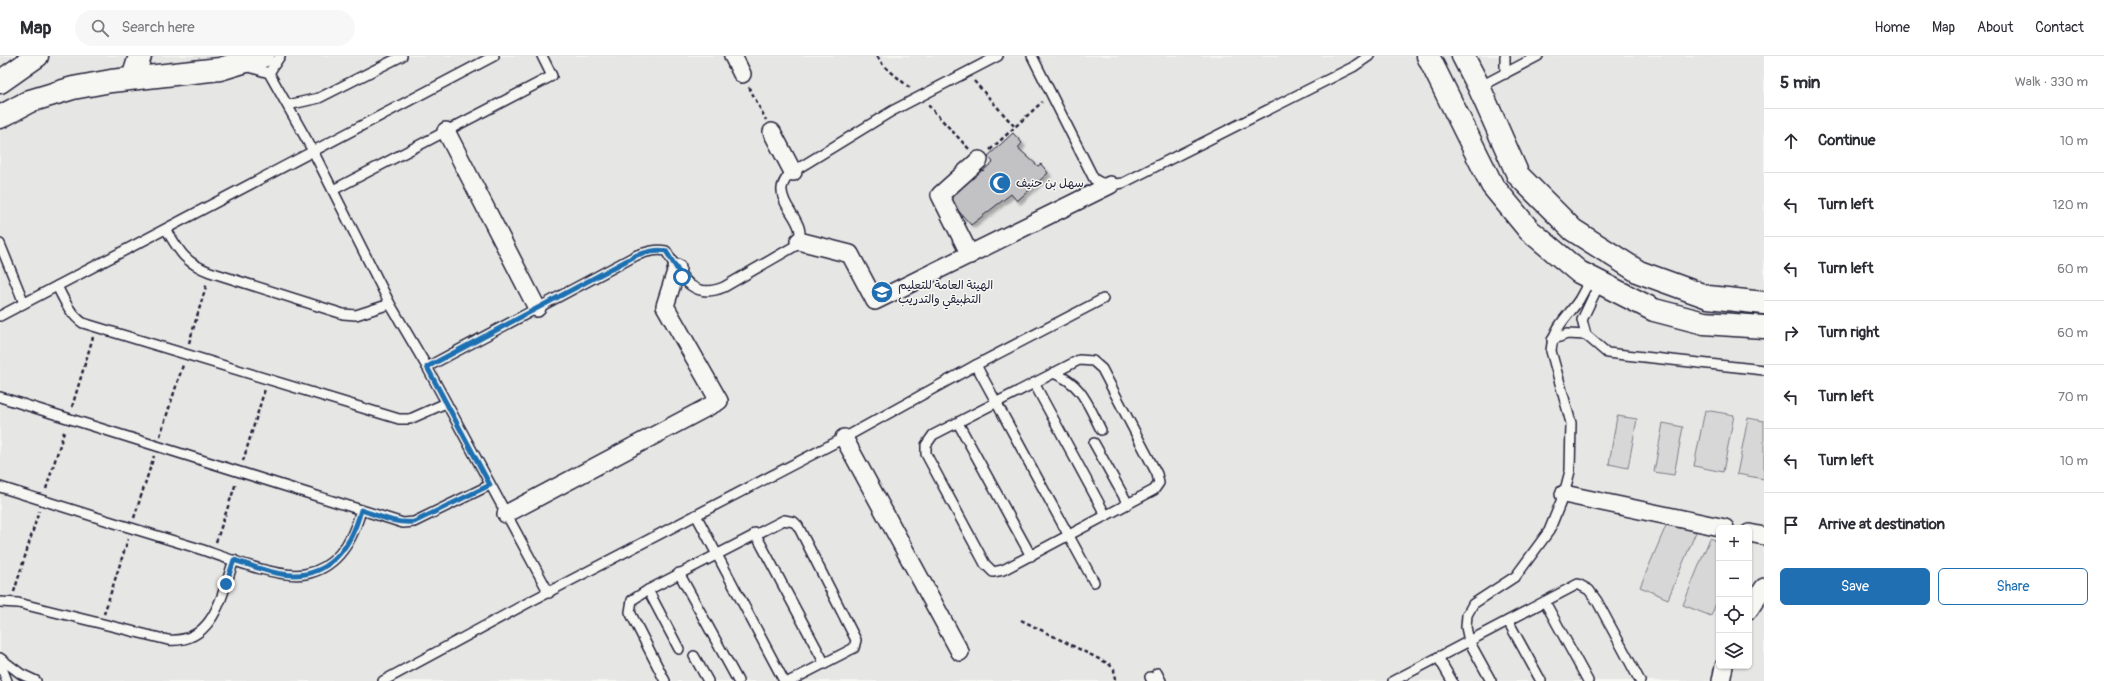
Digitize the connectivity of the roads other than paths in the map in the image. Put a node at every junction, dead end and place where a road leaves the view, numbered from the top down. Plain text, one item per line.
1 (37, 56) edge
2 (140, 56) edge
3 (184, 56) edge
4 (280, 56) edge
5 (402, 56) edge
6 (494, 56) edge
7 (542, 56) edge
8 (733, 56) edge
9 (998, 56) edge
10 (1032, 56) edge
11 (1369, 56) edge
12 (1428, 56) edge
13 (1463, 56) edge
14 (1505, 56) edge
15 (1538, 56) edge
16 (266, 64) edge
17 (229, 66) junction
18 (742, 74) road end
19 (1505, 74) junction
20 (133, 78) junction
21 (0, 82) edge
22 (1479, 87) junction
23 (288, 105) junction
24 (0, 117) edge
25 (446, 131) junction
26 (772, 132) road end
27 (313, 151) junction
28 (979, 160) road end
29 (793, 172) junction
30 (1110, 185) junction
31 (333, 190) junction
32 (166, 229) junction
33 (799, 241) junction
34 (0, 244) edge
35 (970, 255) junction
36 (677, 268) junction
37 (1596, 280) junction
38 (57, 286) junction
39 (1103, 299) dead end
40 (24, 303) junction
41 (1764, 303) edge
42 (390, 304) junction
43 (537, 308) junction
44 (0, 316) edge
45 (1764, 327) edge
46 (1586, 335) junction
47 (1552, 340) junction
48 (976, 365) junction
49 (427, 367) junction
50 (1764, 370) edge
51 (1053, 373) junction
52 (1034, 383) junction
53 (0, 397) edge
54 (997, 402) junction
55 (446, 403) junction
56 (958, 423) junction
57 (1101, 430) dead end
58 (844, 438) junction
59 (1094, 443) dead end
60 (490, 485) junction
61 (0, 487) edge
62 (1564, 494) junction
63 (1128, 504) junction
64 (361, 510) junction
65 (506, 514) junction
66 (696, 515) junction
67 (1106, 516) junction
68 (1716, 526) edge
69 (755, 533) junction
70 (1752, 534) edge
71 (1068, 536) junction
72 (1764, 536) edge
73 (717, 553) junction
74 (1031, 556) junction
75 (234, 560) junction
76 (679, 573) junction
77 (1094, 582) dead end
78 (1764, 587) edge
79 (648, 590) junction
80 (548, 592) junction
81 (0, 602) edge
82 (1545, 602) junction
83 (1752, 605) edge
84 (1508, 621) junction
85 (1470, 641) junction
86 (679, 649) dead end
87 (960, 652) dead end
88 (694, 656) dead end
89 (1438, 657) junction
90 (0, 658) edge
91 (0, 663) edge
92 (825, 664) junction
93 (1723, 669) edge
94 (7, 681) edge
95 (36, 681) edge
96 (383, 681) edge
97 (665, 681) edge
98 (708, 681) edge
99 (738, 681) edge
100 (784, 681) edge
101 (790, 681) edge
102 (1393, 681) edge
103 (1452, 681) edge
104 (1490, 681) edge
105 (1541, 681) edge
106 (1588, 681) edge
107 (1640, 681) edge
108 (1721, 681) edge

1 - 21 street
2 - 20 street
3 - 17 street
4 - 16 lane
5 - 23 lane
6 - 27 lane
7 - 25 lane
8 - 18 street
9 - 29 lane
10 - 30 lane
11 - 30 lane
12 - 37 street
13 - 22 street
14 - 19 lane
15 - 19 lane
16 - 17 street
16 - 23 lane
17 - 20 street
19 - 22 lane
20 - 24 street
22 - 41 street
23 - 27 lane
25 - 31 lane
25 - 43 street
26 - 29 street
27 - 31 lane
27 - 32 lane
28 - 35 street
29 - 33 lane
30 - 35 street
31 - 42 lane
32 - 38 lane
32 - 42 lane
33 - 35 street
33 - 36 lane
34 - 40 lane
36 - 43 lane
36 - 65 street
37 - 45 street
37 - 46 lane
37 - 47 lane
38 - 40 lane
38 - 55 lane
39 - 48 lane
40 - 44 lane
42 - 49 lane
43 - 49 lane
46 - 47 lane
46 - 50 lane
47 - 62 lane
48 - 54 lane
48 - 58 lane
49 - 55 lane
51 - 52 lane
51 - 57 lane
51 - 63 lane
52 - 54 lane
52 - 67 lane
53 - 64 lane
54 - 56 lane
54 - 71 lane
55 - 60 lane
56 - 74 lane
56 - 74 lane
58 - 66 lane
58 - 87 street
59 - 63 lane
60 - 64 lane
60 - 65 lane
61 - 75 lane
62 - 68 street
62 - 85 lane
63 - 67 lane
64 - 75 lane
65 - 80 lane
66 - 73 lane
66 - 80 lane
67 - 71 lane
69 - 73 lane
69 - 92 lane
69 - 92 lane
70 - 72 street
71 - 74 lane
71 - 77 lane
73 - 76 lane
73 - 100 lane
75 - 81 lane
76 - 79 lane
76 - 99 lane
78 - 83 street
79 - 86 lane
79 - 97 lane
80 - 96 lane
82 - 84 lane
82 - 106 lane
82 - 107 lane
84 - 85 lane
84 - 105 lane
85 - 89 lane
85 - 104 lane
88 - 98 lane
89 - 102 lane
89 - 103 lane
90 - 95 lane
91 - 94 lane
92 - 101 lane
93 - 108 street

